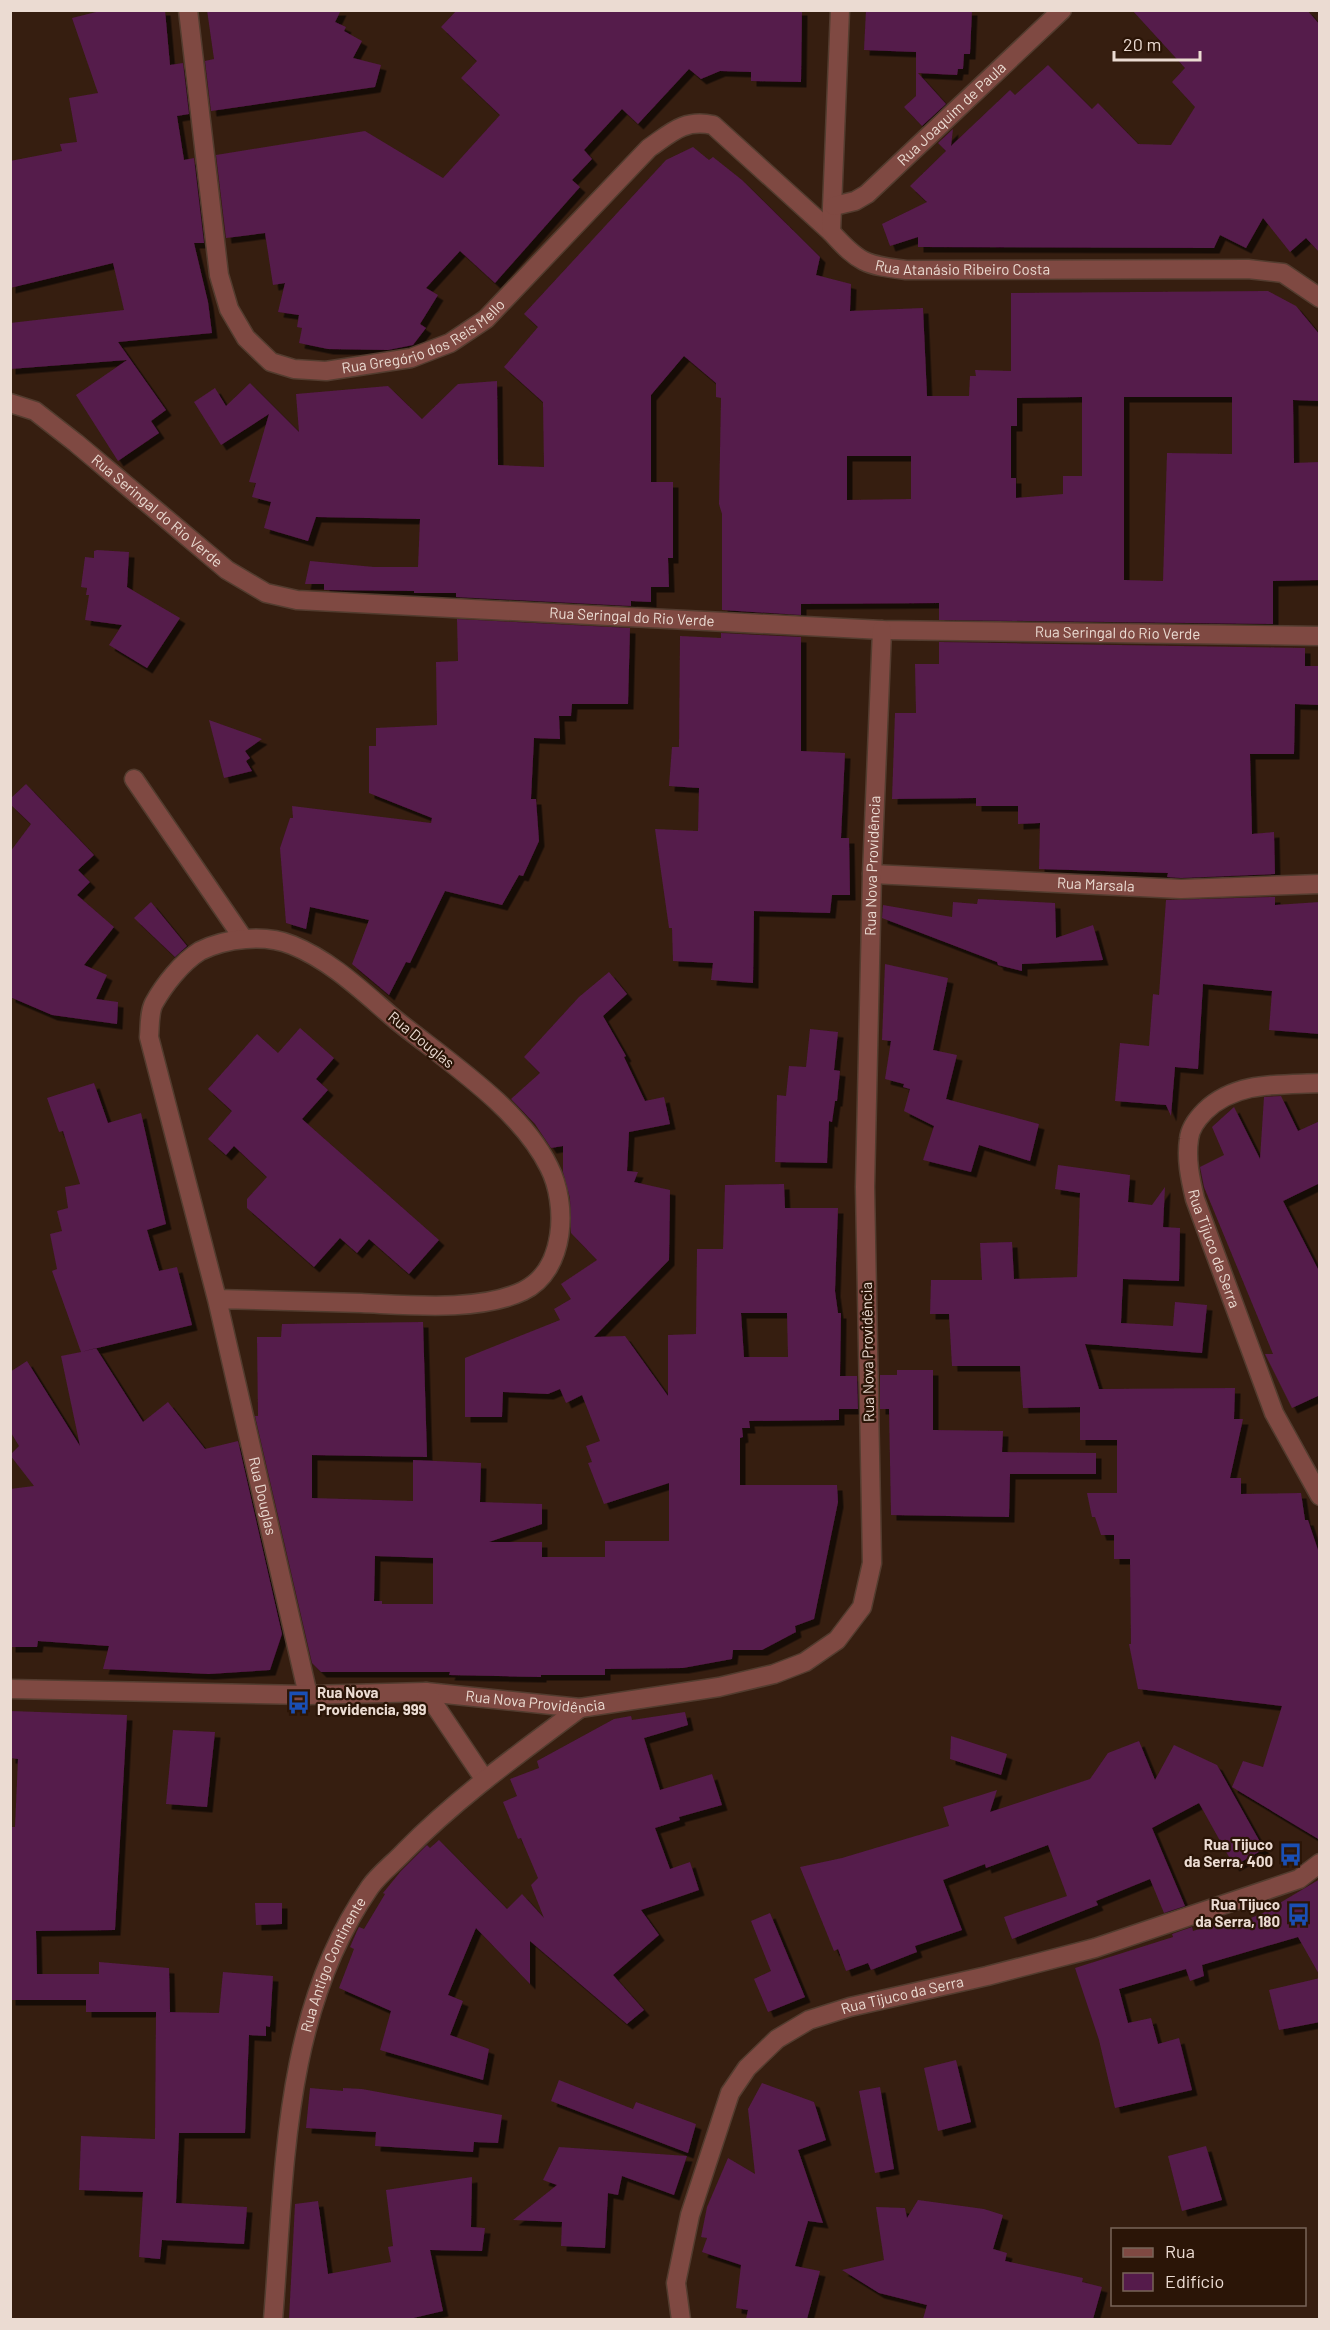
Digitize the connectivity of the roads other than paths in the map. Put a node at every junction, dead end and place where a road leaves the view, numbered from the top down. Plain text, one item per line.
1 (188, 10) edge
2 (840, 10) edge
3 (1062, 10) edge
4 (834, 206) junction
5 (831, 232) junction
6 (1320, 298) edge
7 (10, 404) edge
8 (882, 630) junction
9 (1320, 636) edge
10 (134, 780) dead end
11 (872, 874) junction
12 (1320, 885) edge
13 (243, 938) junction
14 (1320, 1083) edge
15 (217, 1299) junction
16 (1320, 1496) edge
17 (10, 1689) edge
18 (426, 1692) junction
19 (308, 1695) junction
20 (580, 1708) junction
21 (485, 1780) junction
22 (1320, 1863) edge
23 (273, 2319) edge
24 (681, 2319) edge

1 - 5 street, Rua Gregório dos Reis Mello
2 - 4 street
3 - 4 street, Rua Joaquim de Paula
4 - 5 street
5 - 6 street, Rua Atanásio Ribeiro Costa
7 - 8 street, Rua Seringal do Rio Verde
8 - 9 street, Rua Seringal do Rio Verde
8 - 11 street, Rua Nova Providência
10 - 13 street
11 - 12 street, Rua Marsala
11 - 20 street, Rua Nova Providência
13 - 15 street, Rua Douglas
13 - 15 street, Rua Douglas
14 - 16 street, Rua Tijuco da Serra
15 - 19 street, Rua Douglas
17 - 19 street, Rua Nova Providência
18 - 19 street, Rua Nova Providência
18 - 20 street, Rua Nova Providência
18 - 21 street
20 - 21 street, Rua Antigo Continente
21 - 23 street, Rua Antigo Continente
22 - 24 street, Rua Tijuco da Serra

